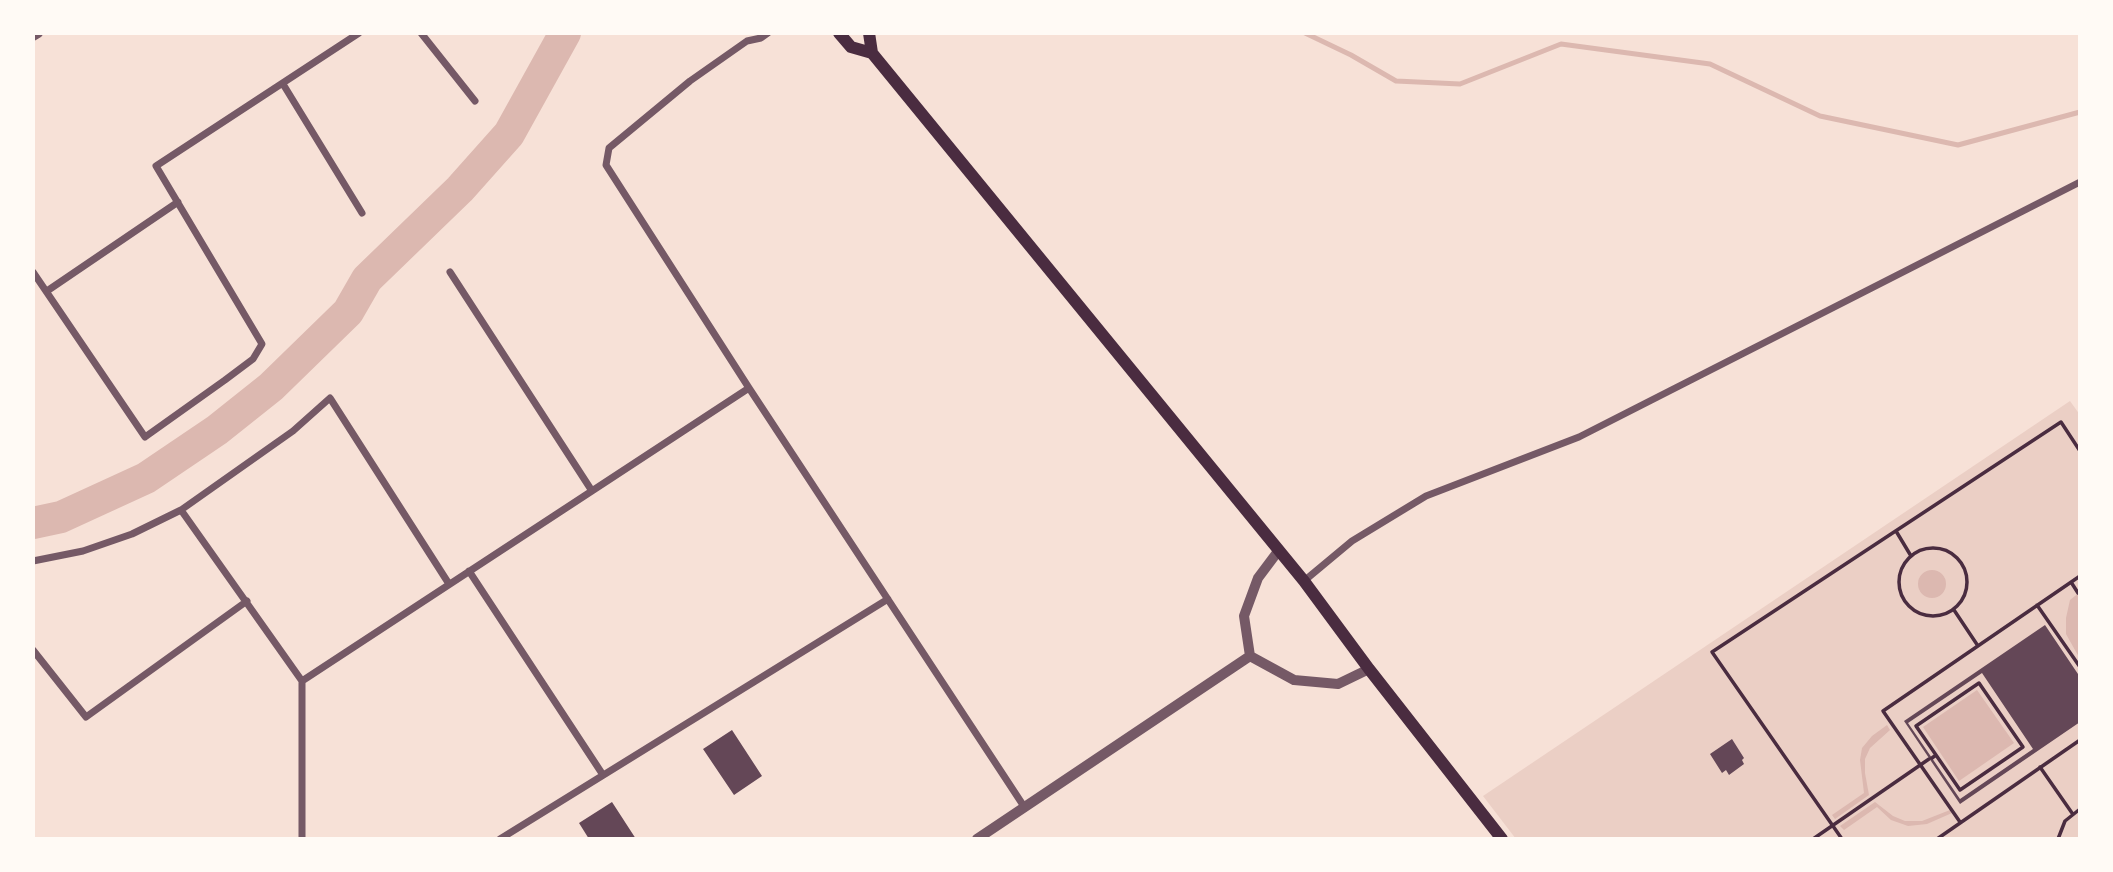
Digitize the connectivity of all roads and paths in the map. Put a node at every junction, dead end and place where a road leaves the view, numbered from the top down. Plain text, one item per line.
1 (359, 33) edge
2 (421, 33) edge
3 (768, 33) edge
4 (839, 33) edge
5 (869, 33) edge
6 (749, 37) edge
7 (872, 53) junction
8 (283, 84) junction
9 (475, 101) dead end
10 (2080, 182) edge
11 (178, 201) junction
12 (362, 213) dead end
13 (33, 272) edge
14 (450, 272) dead end
15 (47, 291) junction
16 (749, 388) junction
17 (2080, 451) edge
18 (592, 491) junction
19 (181, 510) junction
20 (1896, 531) junction
21 (1279, 550) junction
22 (1911, 556) junction
23 (33, 561) edge
24 (469, 571) junction
25 (2080, 576) edge
26 (1304, 582) junction
27 (2071, 582) junction
28 (449, 584) junction
29 (2078, 593) edge
30 (888, 599) junction
31 (247, 601) junction
32 (2037, 605) junction
33 (1953, 609) junction
34 (1978, 646) junction
35 (33, 650) edge
36 (1251, 656) junction
37 (2080, 667) edge
38 (1369, 669) junction
39 (302, 681) junction
40 (2080, 740) edge
41 (1933, 757) junction
42 (1920, 765) junction
43 (2040, 767) junction
44 (603, 775) junction
45 (1025, 808) junction
46 (2080, 809) edge
47 (2072, 813) junction
48 (1960, 822) junction
49 (1833, 825) junction
50 (302, 839) edge
51 (500, 839) edge
52 (977, 839) edge
53 (1502, 839) edge
54 (1813, 839) edge
55 (1842, 839) edge
56 (1937, 839) edge
57 (2058, 839) edge

1 - 8 street
2 - 9 street
3 - 6 street
4 - 7 main road
5 - 7 main road
6 - 16 street
7 - 21 main road
8 - 11 street
8 - 12 street
10 - 26 street
11 - 15 street
11 - 15 street
13 - 15 street
14 - 18 street
16 - 18 street
16 - 30 street
17 - 20 path
18 - 24 street
19 - 23 street
19 - 28 street
19 - 31 street
20 - 22 path
20 - 49 path
21 - 26 main road
21 - 36 street
22 - 33 path
22 - 33 path
24 - 28 street
24 - 44 street
25 - 27 path
26 - 38 main road
27 - 29 path
27 - 32 path
28 - 39 street
30 - 44 street
30 - 45 street
31 - 35 street
31 - 39 street
32 - 34 path
32 - 37 path
33 - 34 path
34 - 42 path
36 - 38 street
36 - 45 street
38 - 53 main road
39 - 50 street
40 - 43 path
41 - 41 path
41 - 42 path
42 - 48 path
42 - 49 path
43 - 47 path
43 - 48 path
44 - 51 street
45 - 52 street
46 - 47 path
47 - 57 path
48 - 56 path
49 - 54 path
49 - 55 path

